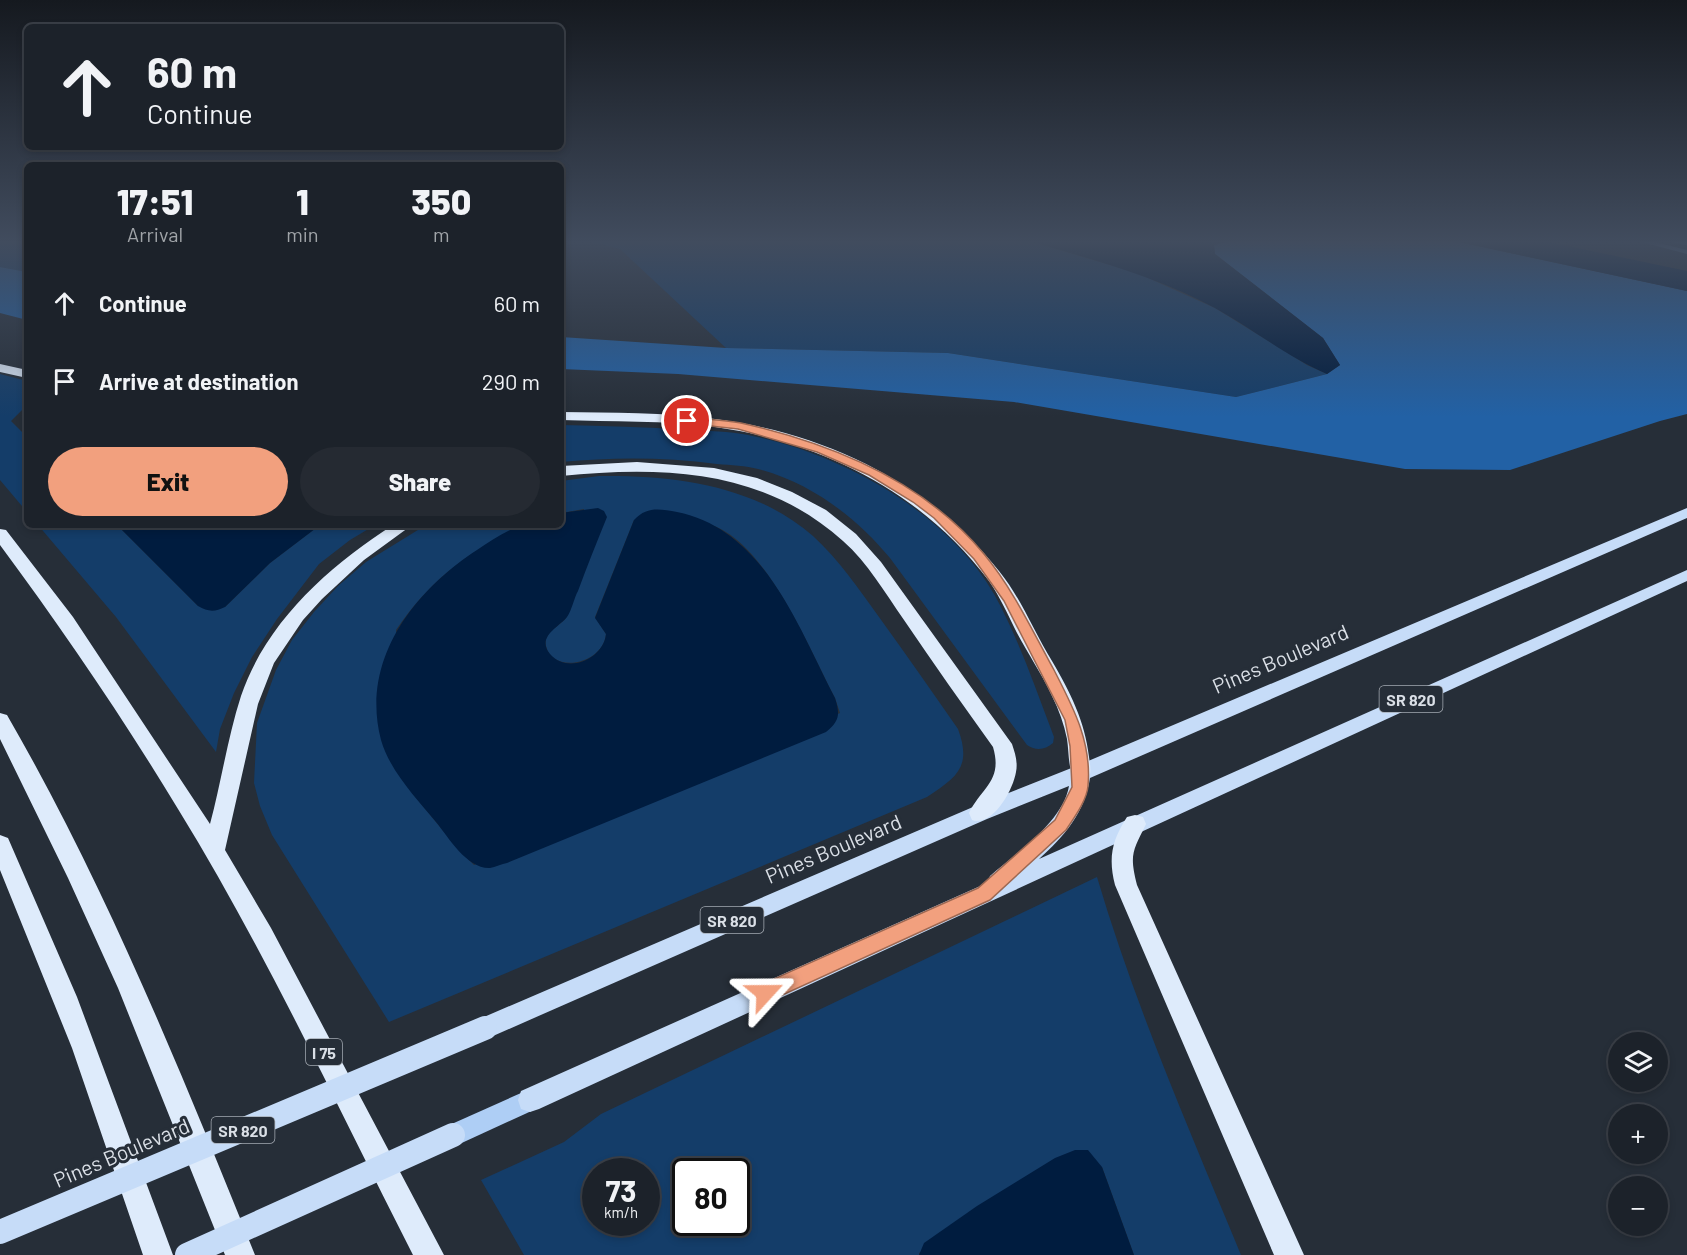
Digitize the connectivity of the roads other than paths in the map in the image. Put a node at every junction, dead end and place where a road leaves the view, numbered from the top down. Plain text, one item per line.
1 (0, 368) edge
2 (24, 373) edge
3 (564, 416) edge
4 (564, 471) edge
5 (1687, 513) edge
6 (399, 528) edge
7 (0, 534) edge
8 (1687, 575) edge
9 (0, 721) edge
10 (1081, 773) junction
11 (980, 813) junction
12 (1135, 824) junction
13 (0, 845) edge
14 (214, 851) junction
15 (984, 894) junction
16 (530, 1100) joint
17 (453, 1135) joint
18 (0, 1232) edge
19 (159, 1255) edge
20 (187, 1255) edge
21 (240, 1255) edge
22 (429, 1255) edge
23 (1289, 1255) edge

1 - 2 highway
3 - 10 highway
4 - 11 highway
5 - 10 highway, Pines Boulevard / SR 820
6 - 14 highway
7 - 14 highway, I 75
8 - 12 highway, SR 820
9 - 21 highway
10 - 11 highway, Pines Boulevard / SR 820
10 - 15 highway
11 - 18 highway, Pines Boulevard / SR 820, bridge
12 - 15 highway, SR 820
12 - 23 highway
13 - 19 highway
14 - 22 highway, I 75
15 - 16 highway, SR 820
16 - 17 main road, SR 820
17 - 20 highway, SR 820, bridge

